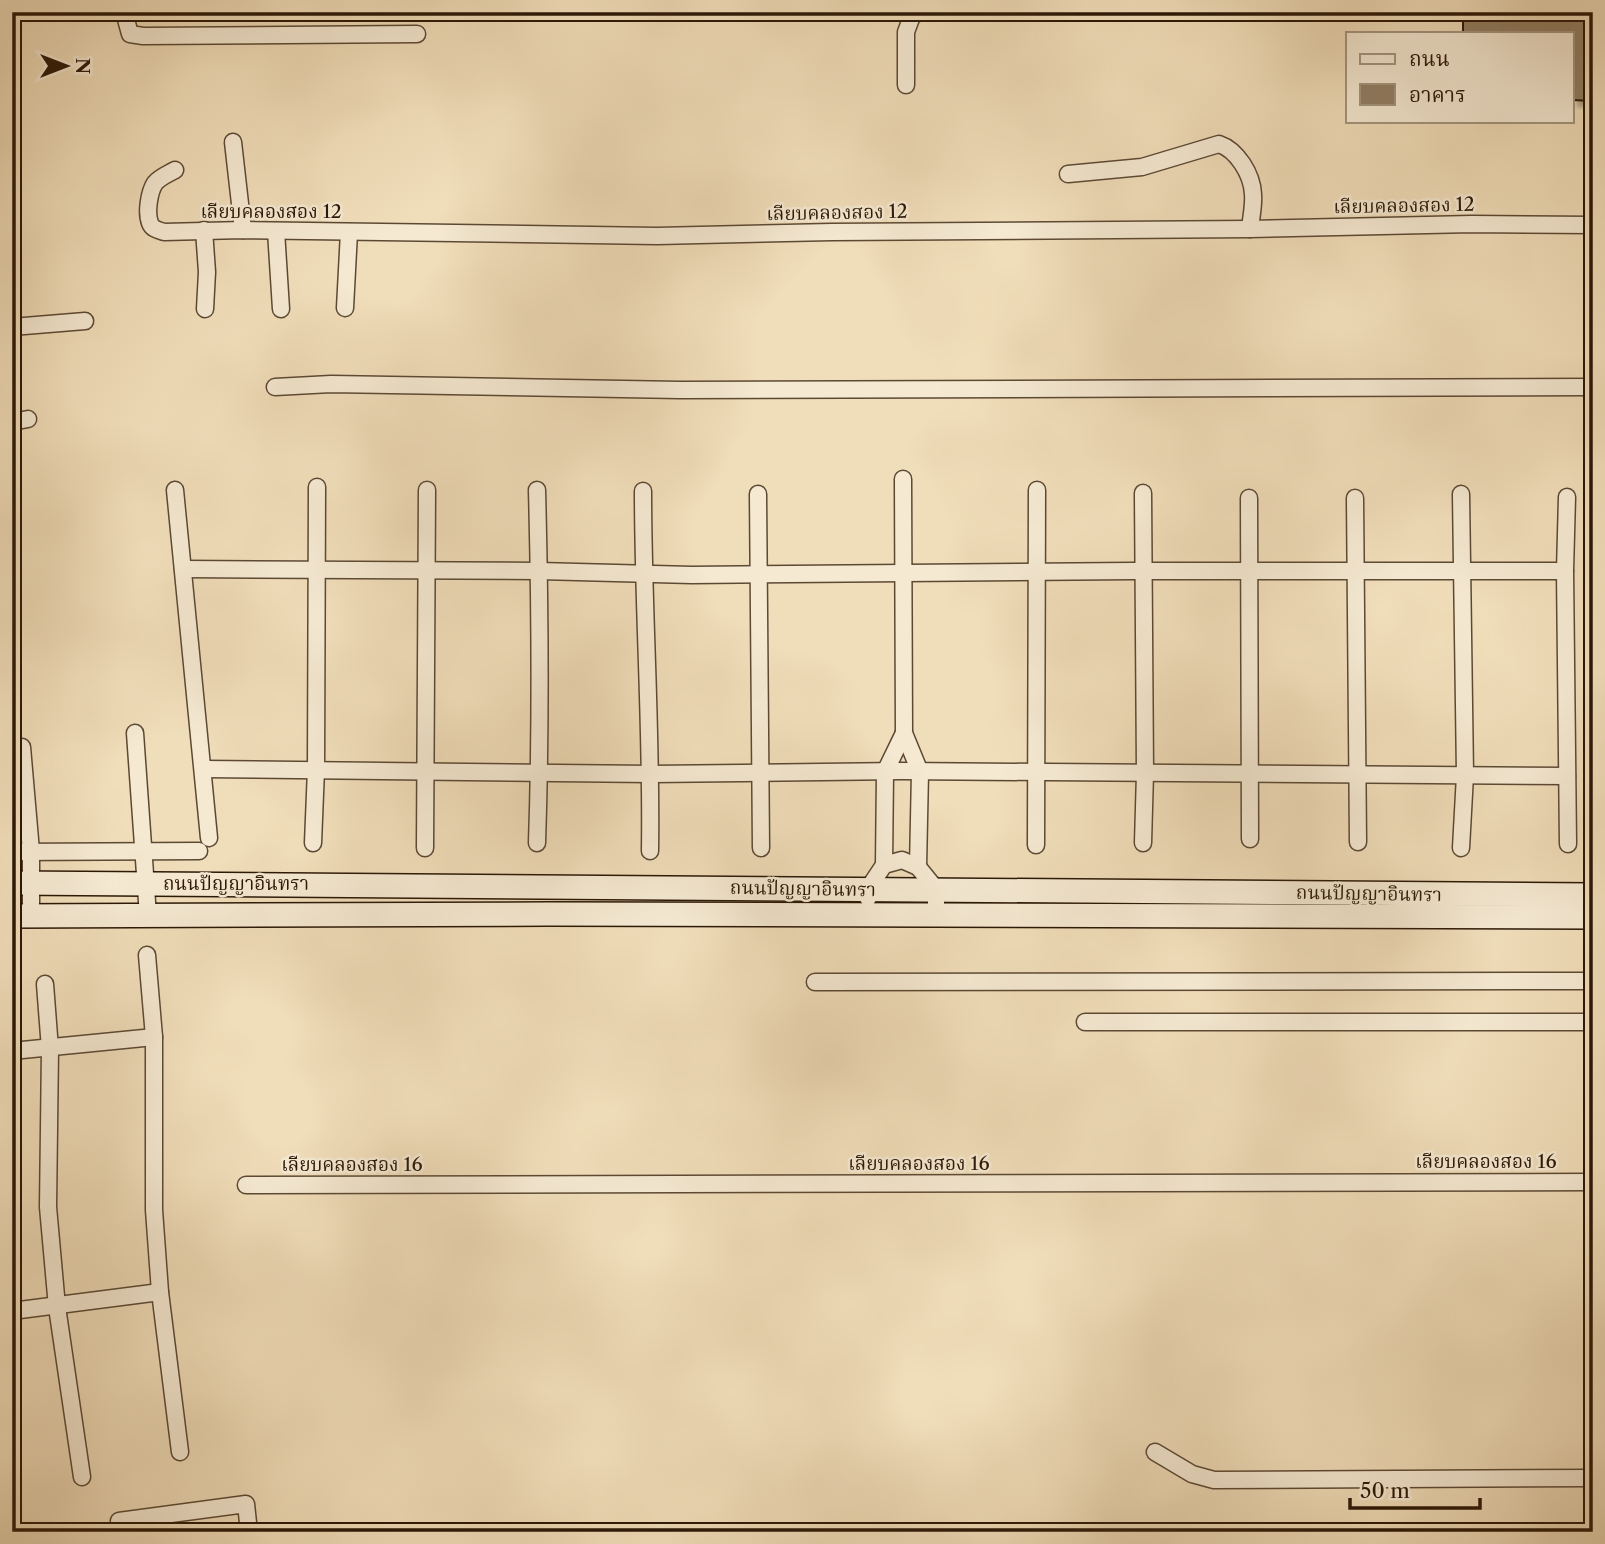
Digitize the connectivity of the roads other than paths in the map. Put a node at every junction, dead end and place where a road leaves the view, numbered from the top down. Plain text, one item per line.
1 (124, 12) edge
2 (919, 12) edge
3 (417, 34) dead end
4 (906, 85) dead end
5 (233, 142) dead end
6 (174, 170) dead end
7 (1069, 174) dead end
8 (1593, 225) edge
9 (1250, 229) junction
10 (204, 230) junction
11 (243, 230) junction
12 (276, 231) junction
13 (349, 232) junction
14 (345, 308) dead end
15 (205, 309) dead end
16 (281, 309) dead end
17 (85, 321) dead end
18 (12, 327) edge
19 (275, 387) dead end
20 (1593, 387) edge
21 (903, 479) dead end
22 (317, 487) dead end
23 (175, 490) dead end
24 (428, 490) dead end
25 (537, 490) dead end
26 (1037, 490) dead end
27 (643, 491) dead end
28 (1143, 493) dead end
29 (758, 494) dead end
30 (1461, 494) dead end
31 (1567, 497) dead end
32 (1249, 498) dead end
33 (1355, 498) dead end
34 (183, 569) junction
35 (317, 570) junction
36 (539, 570) junction
37 (1143, 570) junction
38 (427, 571) junction
39 (1038, 571) junction
40 (1250, 571) junction
41 (1357, 571) junction
42 (1461, 571) junction
43 (1565, 571) junction
44 (902, 572) junction
45 (643, 574) junction
46 (760, 574) junction
47 (135, 733) dead end
48 (904, 733) junction
49 (22, 747) dead end
50 (204, 769) junction
51 (316, 769) junction
52 (425, 770) junction
53 (539, 772) junction
54 (885, 772) junction
55 (920, 772) junction
56 (1037, 772) junction
57 (761, 773) junction
58 (1144, 773) junction
59 (652, 774) junction
60 (1250, 774) junction
61 (1358, 774) junction
62 (1465, 775) junction
63 (1567, 776) junction
64 (1250, 839) dead end
65 (1358, 842) dead end
66 (313, 843) dead end
67 (537, 843) dead end
68 (1143, 843) dead end
69 (1568, 844) dead end
70 (1036, 845) dead end
71 (425, 848) dead end
72 (761, 848) dead end
73 (1461, 848) dead end
74 (31, 851) junction
75 (650, 851) dead end
76 (12, 852) edge
77 (145, 852) junction
78 (884, 865) junction
79 (918, 867) junction
80 (22, 882) edge
81 (147, 882) junction
82 (868, 889) junction
83 (936, 889) junction
84 (1593, 895) edge
85 (868, 914) junction
86 (936, 915) junction
87 (22, 916) edge
88 (148, 916) junction
89 (1593, 917) edge
90 (147, 955) dead end
91 (1593, 981) edge
92 (815, 982) dead end
93 (45, 984) dead end
94 (1085, 1021) dead end
95 (1593, 1022) edge
96 (154, 1037) junction
97 (51, 1049) junction
98 (12, 1051) edge
99 (1593, 1182) edge
100 (246, 1185) dead end
101 (160, 1292) junction
102 (57, 1307) junction
103 (12, 1311) edge
104 (180, 1452) dead end
105 (1155, 1452) dead end
106 (82, 1477) dead end
107 (1593, 1478) edge
108 (120, 1532) edge
109 (249, 1532) edge

1 - 3 street
2 - 4 street
5 - 11 street
6 - 10 street, เลียบคลองสอง 12
7 - 9 street
8 - 9 street, เลียบคลองสอง 12
9 - 13 street, เลียบคลองสอง 12
10 - 11 street, เลียบคลองสอง 12
10 - 15 street
11 - 12 street, เลียบคลองสอง 12
12 - 13 street, เลียบคลองสอง 12
12 - 16 street
13 - 14 street
17 - 18 street
19 - 20 street
21 - 44 street
22 - 35 street
23 - 34 street
24 - 38 street
25 - 36 street
26 - 39 street
27 - 45 street
28 - 37 street
29 - 46 street
30 - 42 street
31 - 43 street
32 - 40 street
33 - 41 street
34 - 35 street
34 - 50 street
35 - 38 street
35 - 51 street
36 - 38 street
36 - 45 street
36 - 53 street
37 - 39 street
37 - 40 street
37 - 58 street
38 - 52 street
39 - 44 street
39 - 56 street
40 - 41 street
40 - 60 street
41 - 42 street
41 - 61 street
42 - 43 street
42 - 62 street
43 - 63 street
44 - 46 street
44 - 48 street
45 - 46 street
45 - 59 street
46 - 57 street
47 - 77 street
48 - 54 street
48 - 55 street
49 - 74 street
50 - 51 street
50 - 77 street
51 - 52 street
51 - 66 street
52 - 53 street
52 - 71 street
53 - 59 street
53 - 67 street
54 - 55 street
54 - 57 street
54 - 78 street
55 - 56 street
55 - 79 street
56 - 58 street
56 - 70 street
57 - 59 street
57 - 72 street
58 - 60 street
58 - 68 street
59 - 75 street
60 - 61 street
60 - 64 street
61 - 62 street
61 - 65 street
62 - 63 street
62 - 73 street
63 - 69 street
74 - 76 street
74 - 77 street
74 - 80 street
77 - 81 street
78 - 79 street
78 - 82 street
79 - 83 street
80 - 81 street, ถนนปัญญาอินทรา
80 - 87 street
81 - 82 street, ถนนปัญญาอินทรา
81 - 88 street
82 - 83 street, ถนนปัญญาอินทรา
82 - 85 street
83 - 84 street, ถนนปัญญาอินทรา
83 - 86 street
85 - 86 street, ถนนปัญญาอินทรา
85 - 88 street, ถนนปัญญาอินทรา
86 - 89 street, ถนนปัญญาอินทรา
87 - 88 street, ถนนปัญญาอินทรา
90 - 96 street
91 - 92 street
93 - 97 street
94 - 95 street
96 - 97 street
96 - 101 street
97 - 98 street
97 - 102 street
99 - 100 street, เลียบคลองสอง 16
101 - 102 street
101 - 104 street
102 - 103 street
102 - 106 street
105 - 107 street
108 - 109 street

